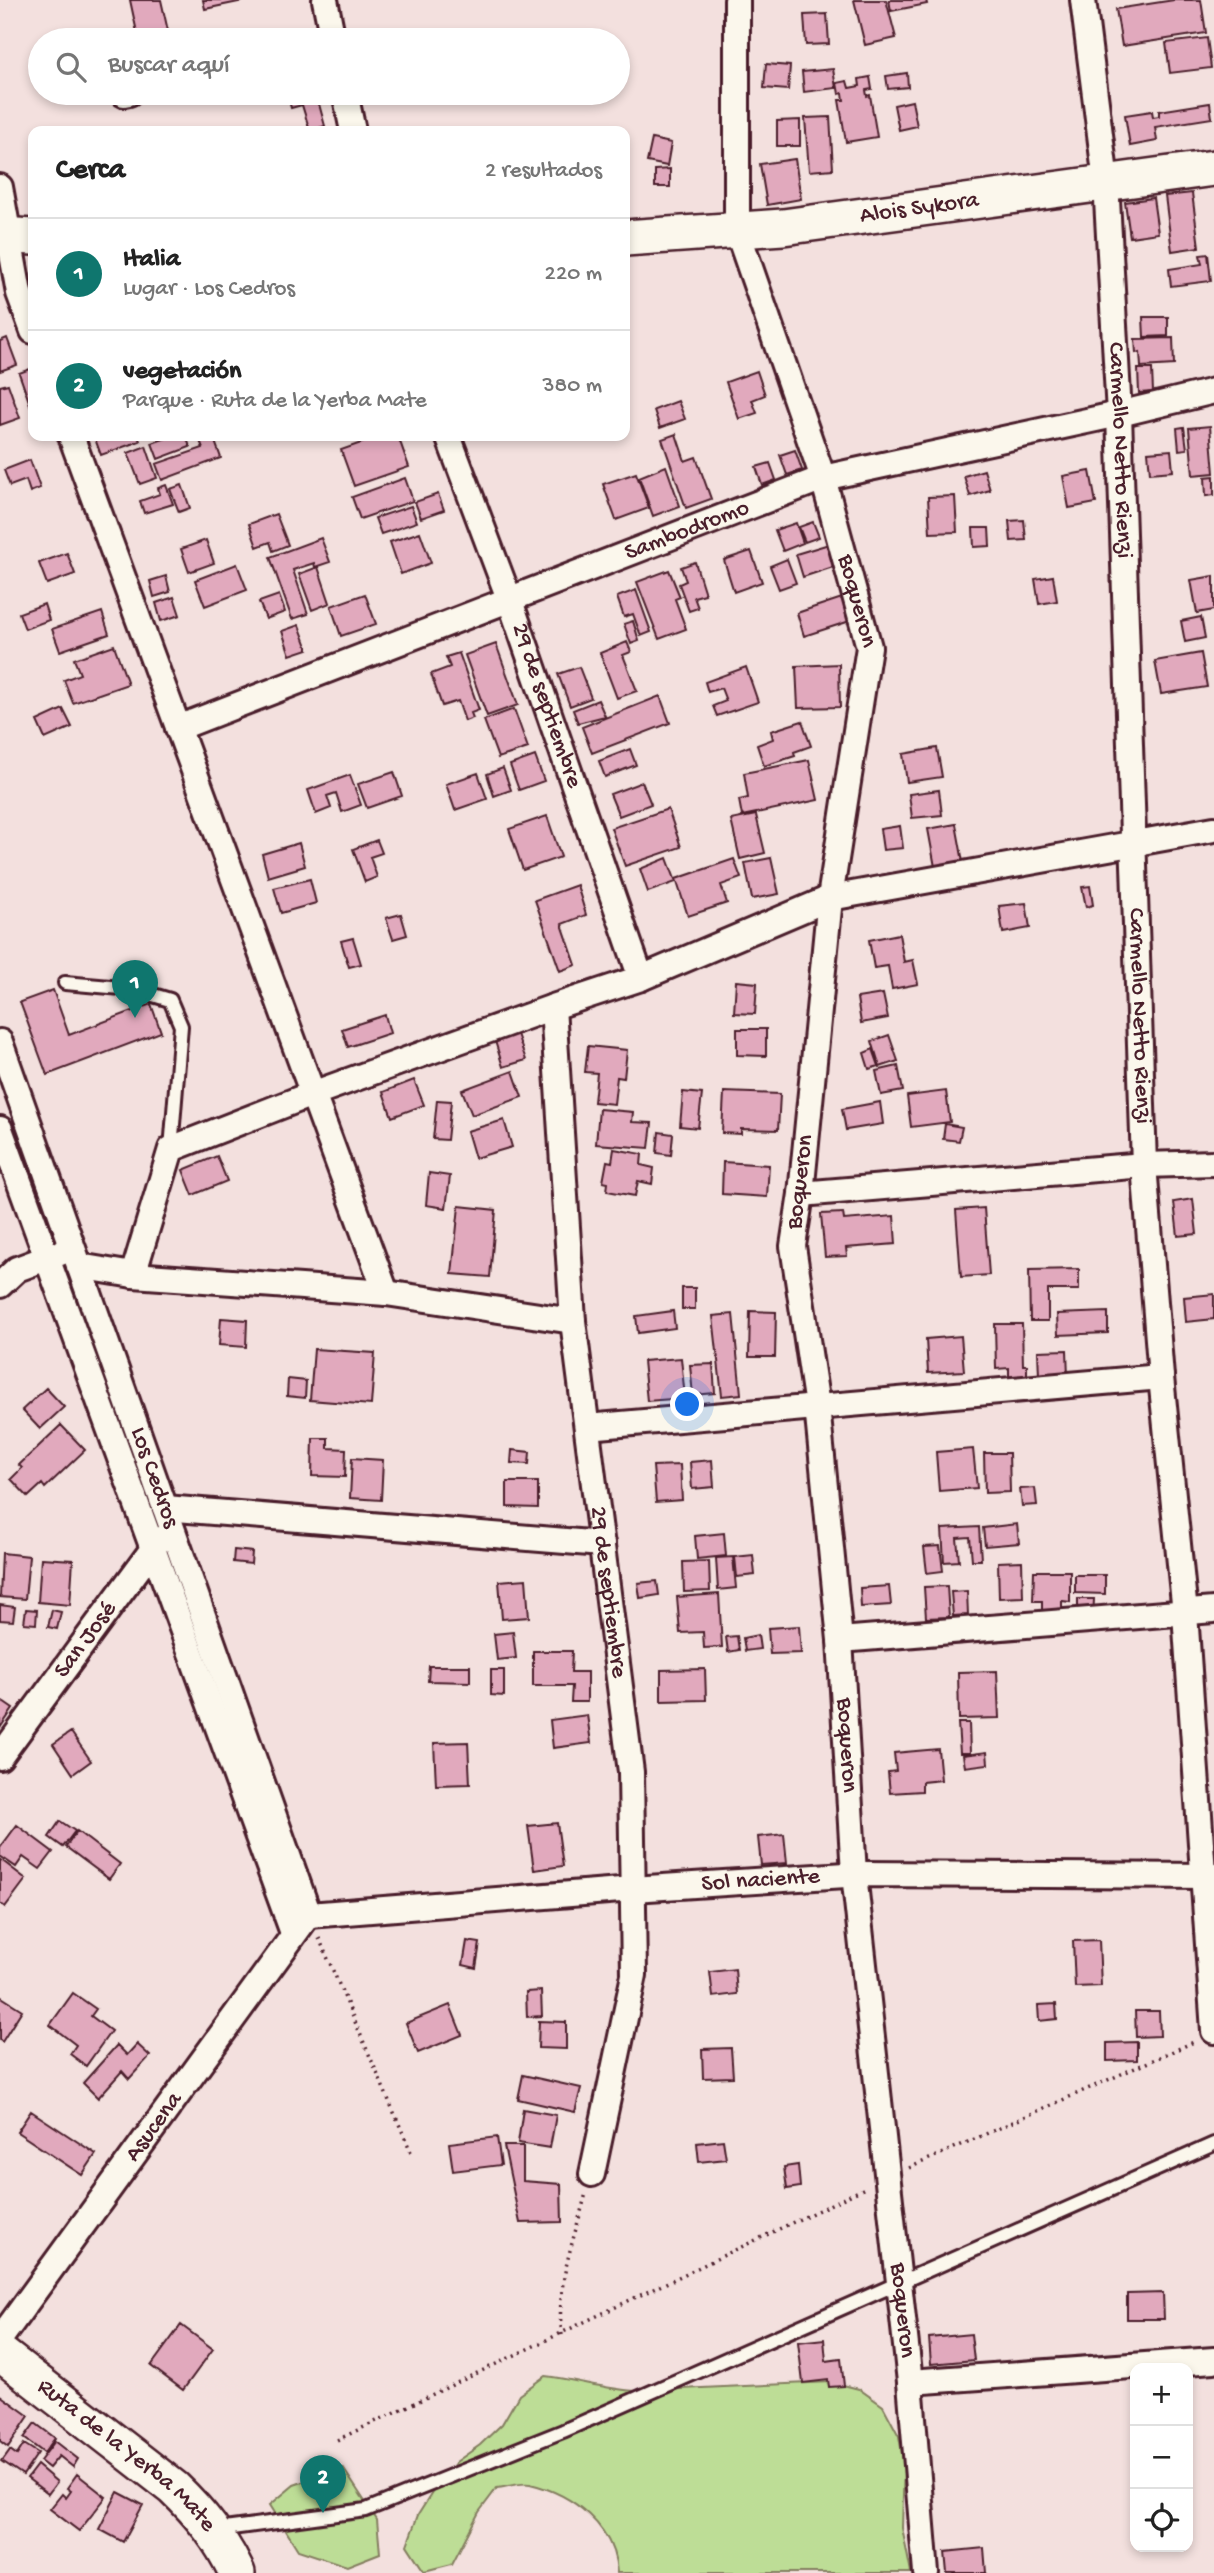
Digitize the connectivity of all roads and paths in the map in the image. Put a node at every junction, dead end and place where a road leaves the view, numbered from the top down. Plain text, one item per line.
1 (325, 0) edge
2 (737, 0) edge
3 (1083, 0) edge
4 (331, 28) edge
5 (348, 105) edge
6 (352, 126) edge
7 (1214, 168) edge
8 (1106, 181) junction
9 (0, 187) edge
10 (737, 230) junction
11 (14, 236) edge
12 (630, 238) edge
13 (28, 317) edge
14 (1214, 391) edge
15 (1119, 414) junction
16 (74, 441) edge
17 (450, 441) edge
18 (823, 478) junction
19 (510, 601) junction
20 (178, 728) junction
21 (1214, 829) edge
22 (1135, 844) junction
23 (830, 898) junction
24 (641, 978) junction
25 (65, 983) dead end
26 (553, 1007) junction
27 (0, 1042) edge
28 (312, 1094) junction
29 (0, 1129) edge
30 (171, 1149) junction
31 (1214, 1163) edge
32 (1144, 1165) junction
33 (801, 1194) junction
34 (76, 1257) junction
35 (47, 1258) junction
36 (133, 1275) junction
37 (0, 1285) edge
38 (386, 1293) junction
39 (573, 1321) junction
40 (1161, 1377) junction
41 (817, 1406) junction
42 (587, 1427) junction
43 (168, 1516) junction
44 (602, 1544) junction
45 (153, 1549) junction
46 (1214, 1610) edge
47 (1185, 1612) junction
48 (840, 1640) junction
49 (0, 1757) edge
50 (854, 1874) junction
51 (1208, 1876) edge
52 (633, 1889) junction
53 (301, 1924) junction
54 (1208, 2035) edge
55 (1214, 2144) edge
56 (411, 2152) dead end
57 (592, 2174) joint
58 (886, 2178) junction
59 (899, 2283) junction
60 (562, 2335) junction
61 (0, 2339) edge
62 (0, 2353) edge
63 (1214, 2360) edge
64 (910, 2382) junction
65 (337, 2440) dead end
66 (213, 2530) junction
67 (237, 2573) edge
68 (926, 2573) edge

1 - 4 street
2 - 10 street, Boqueron
3 - 8 street, Carmello Netto Rienzi
5 - 6 street
7 - 8 street, Alois Sykora
8 - 10 street, Alois Sykora
8 - 15 street, Carmello Netto Rienzi
9 - 11 street
10 - 12 street, Alois Sykora
10 - 18 street, Boqueron
11 - 13 street
14 - 15 street, Sambodromo
15 - 18 street, Sambodromo
15 - 22 street, Carmello Netto Rienzi
16 - 20 street
17 - 19 street, 29 de septiembre
18 - 19 street, Sambodromo
18 - 23 street, Boqueron
19 - 20 street, Sambodromo
19 - 24 street, 29 de septiembre
20 - 28 street
21 - 22 street
22 - 23 street
22 - 32 street, Carmello Netto Rienzi
23 - 24 street
23 - 33 street, Boqueron
24 - 26 street
25 - 30 lane
26 - 28 street
26 - 39 street, 29 de septiembre
27 - 34 street, Los Cedros
28 - 30 street
28 - 38 street
29 - 35 street
30 - 36 street
31 - 32 street
32 - 33 street
32 - 40 street, Carmello Netto Rienzi
33 - 41 street, Boqueron
34 - 35 street
34 - 36 street
34 - 43 street, Los Cedros
35 - 37 street
35 - 45 street
36 - 38 street
38 - 39 street
39 - 42 street, 29 de septiembre
40 - 41 street
40 - 47 street, Carmello Netto Rienzi
41 - 42 street
41 - 48 street, Boqueron
42 - 44 street, 29 de septiembre
43 - 44 street
43 - 45 street, San José
43 - 53 street, Los Cedros
44 - 52 street, 29 de septiembre
45 - 49 street, San José
45 - 53 street
46 - 47 street
47 - 48 street
47 - 51 street, Carmello Netto Rienzi
48 - 50 street, Boqueron
50 - 51 street, Sol naciente
50 - 52 street, Sol naciente
50 - 58 street, Boqueron
51 - 54 street, Carmello Netto Rienzi
52 - 53 street, Sol naciente
52 - 57 street, 29 de septiembre
53 - 56 path
53 - 61 street, Asucena
54 - 58 path
55 - 59 lane
57 - 60 path
58 - 59 street, Boqueron
58 - 60 path
59 - 64 street, Boqueron
59 - 66 lane
60 - 65 path
62 - 66 street, Ruta de la Yerba Mate
63 - 64 street
64 - 68 street, Boqueron
66 - 67 street, Ruta de la Yerba Mate

